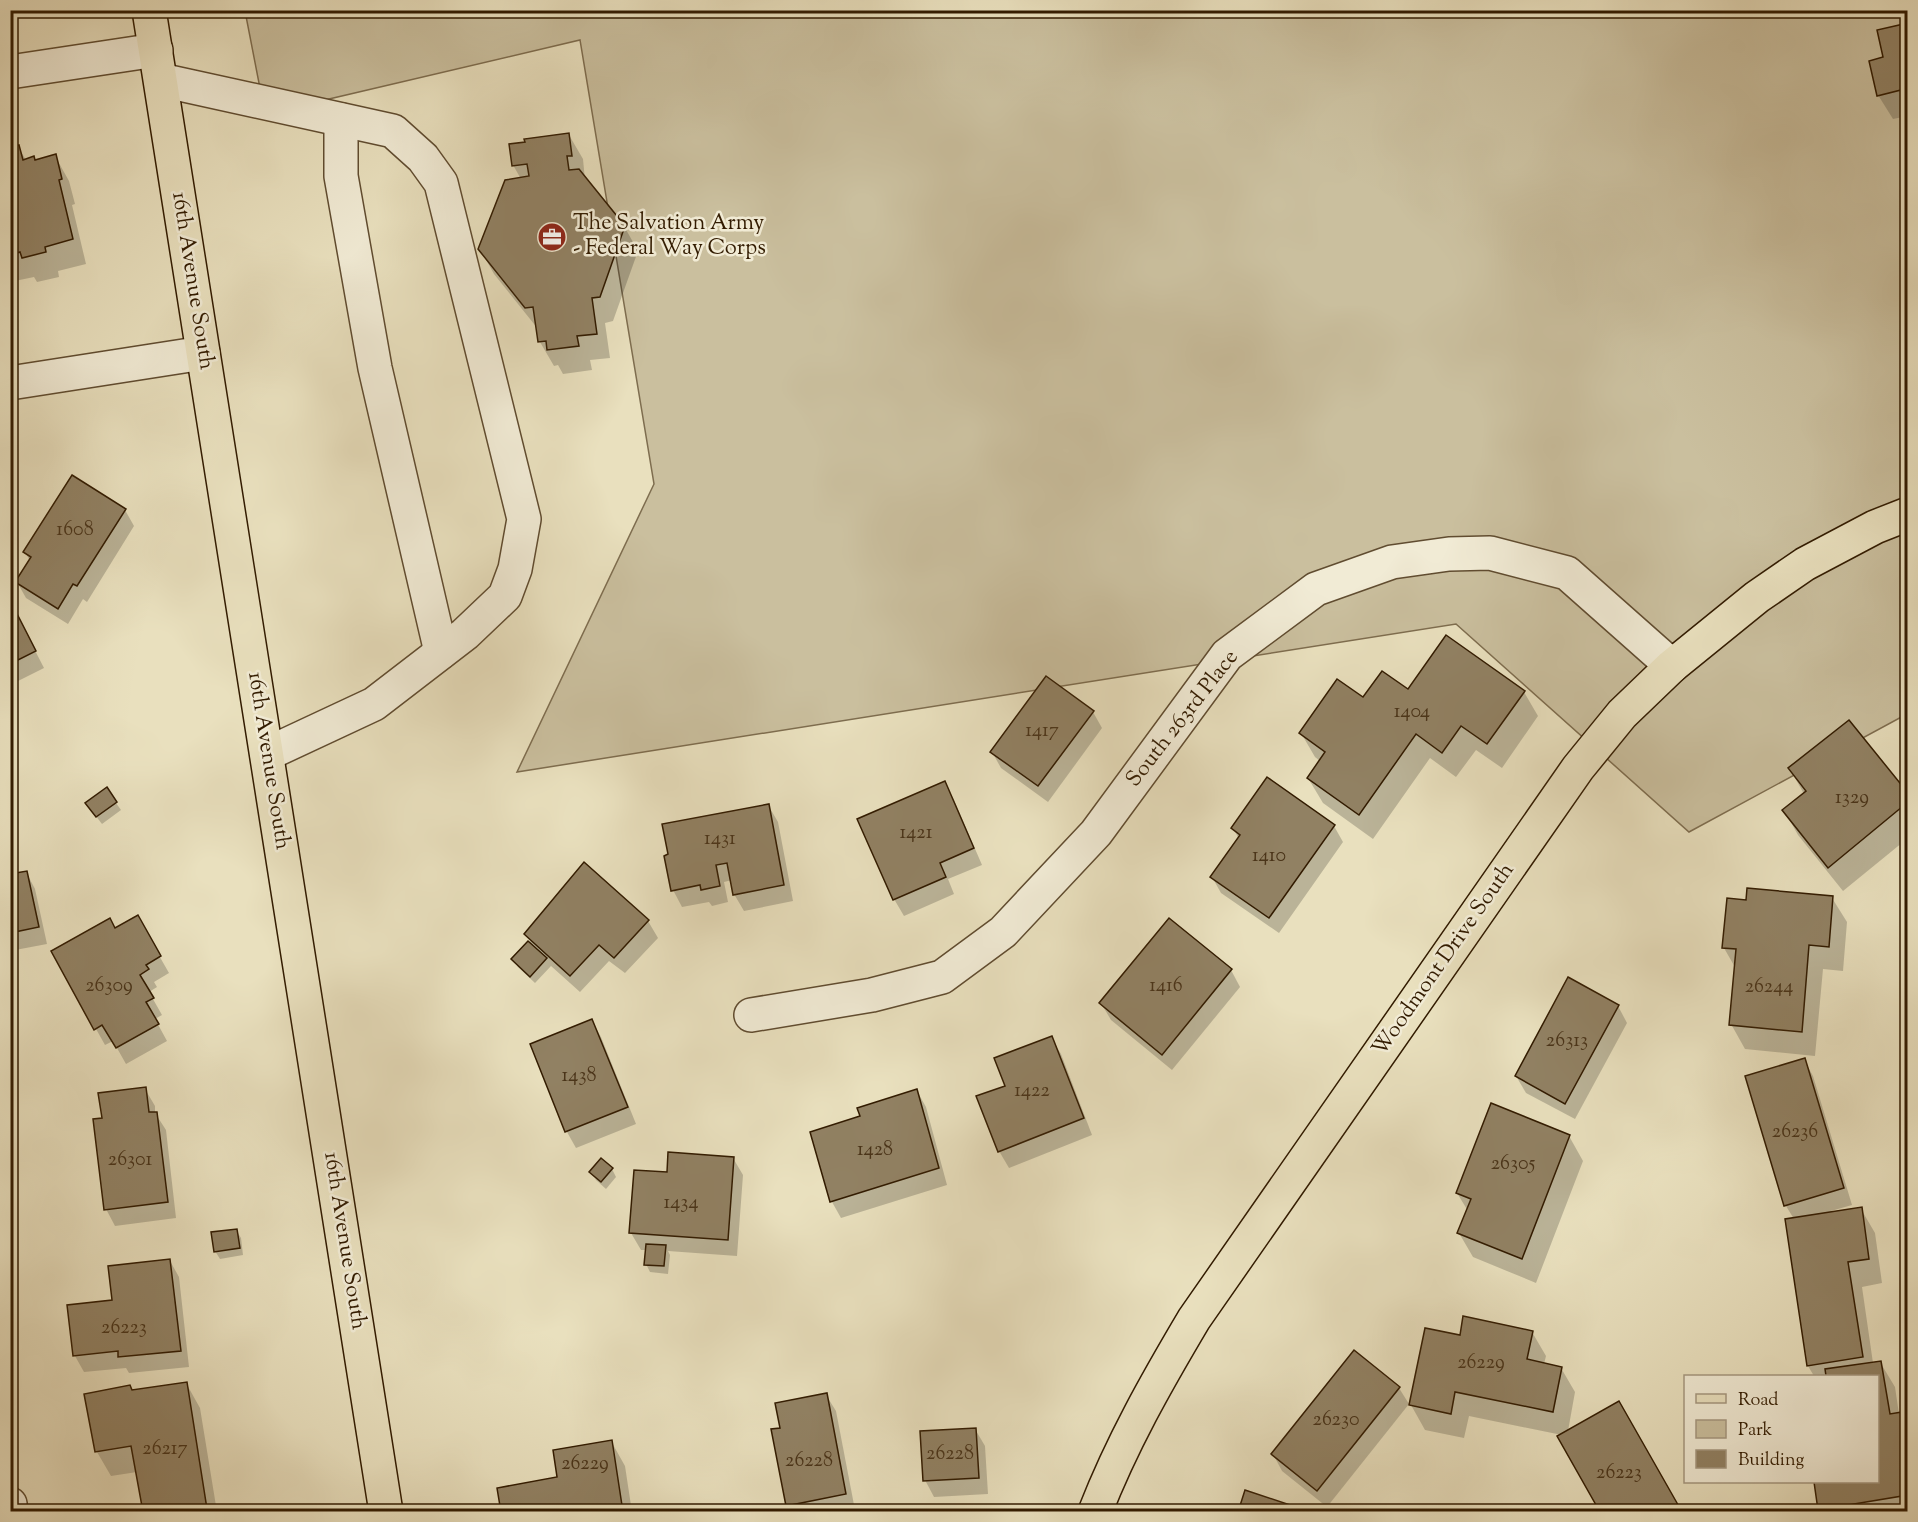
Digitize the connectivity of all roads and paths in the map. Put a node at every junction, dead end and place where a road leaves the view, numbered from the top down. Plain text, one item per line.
1 (149, 10) edge
2 (158, 65) junction
3 (10, 72) edge
4 (341, 120) junction
5 (203, 353) junction
6 (10, 383) edge
7 (1908, 514) edge
8 (441, 652) junction
9 (1672, 666) junction
10 (267, 754) junction
11 (751, 1015) dead end
12 (10, 1504) edge
13 (11, 1512) edge
14 (386, 1512) edge
15 (1095, 1512) edge

1 - 2 main road, 16th Avenue South
2 - 3 street
2 - 4 street
2 - 5 main road, 16th Avenue South
4 - 8 street
4 - 8 street
5 - 6 street
5 - 10 main road, 16th Avenue South
7 - 9 main road, Woodmont Drive South
8 - 10 street
9 - 11 street, South 263rd Place
9 - 15 main road, Woodmont Drive South
10 - 14 main road, 16th Avenue South
12 - 13 street

